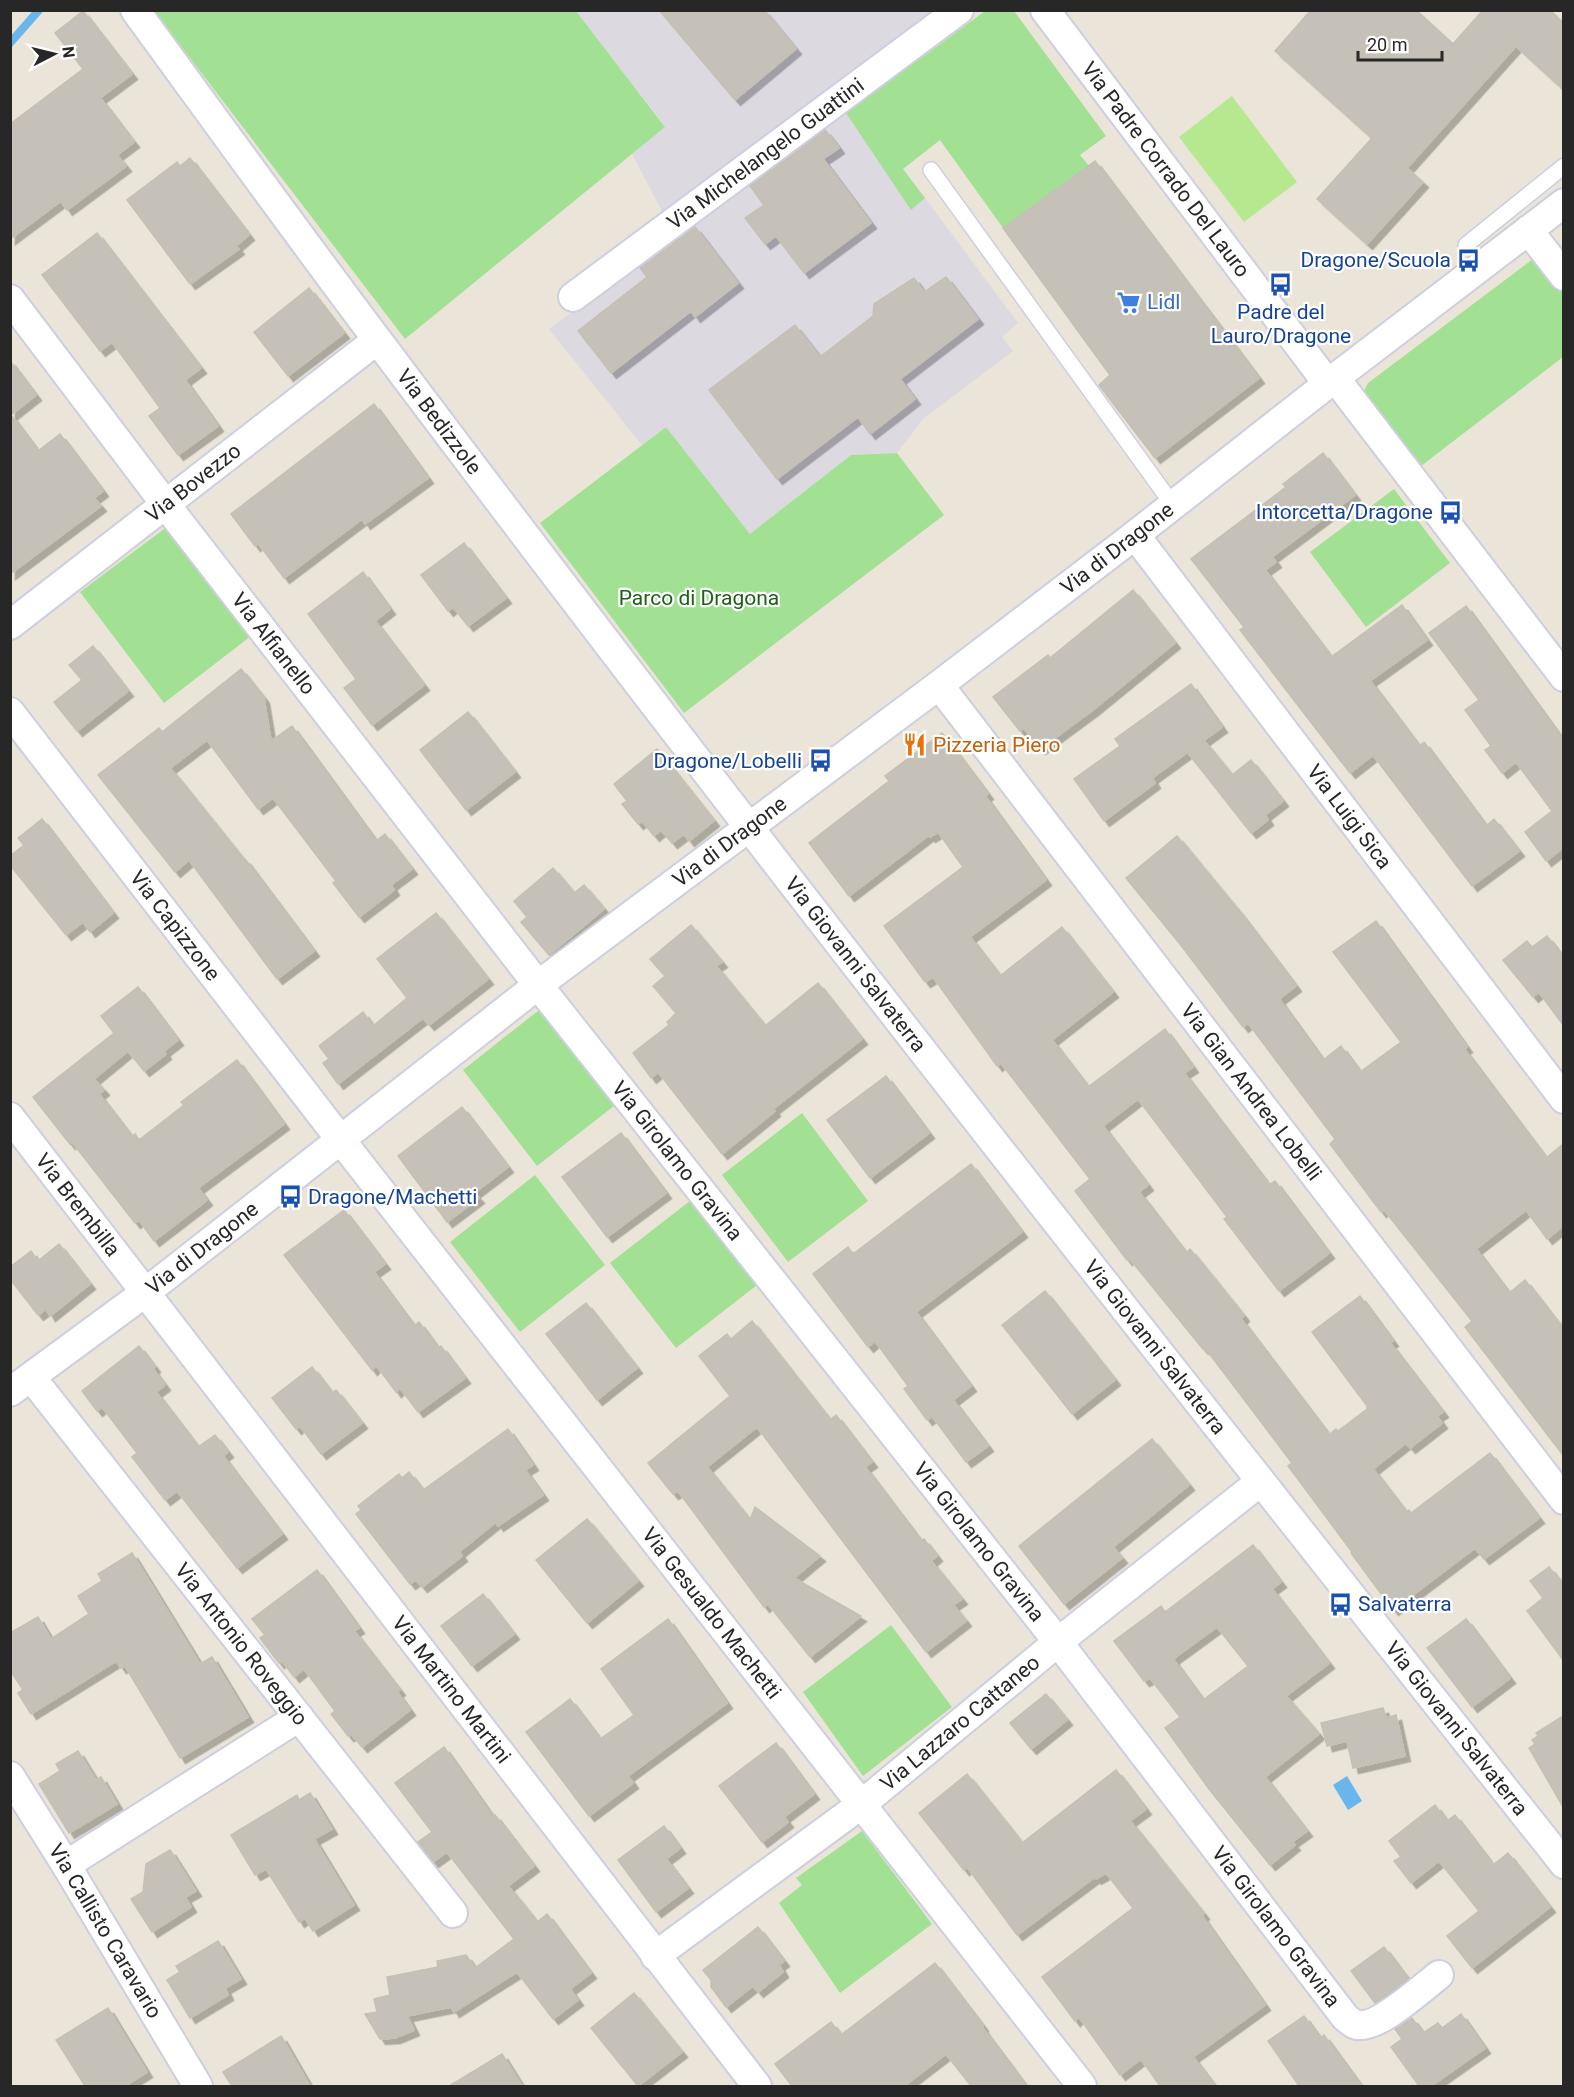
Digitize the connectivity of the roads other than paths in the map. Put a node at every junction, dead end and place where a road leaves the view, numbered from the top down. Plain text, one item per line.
1 (135, 10) edge
2 (959, 10) edge
3 (1045, 10) edge
4 (1563, 166) edge
5 (930, 171) dead end
6 (1536, 187) junction
7 (1563, 198) edge
8 (1563, 203) edge
9 (1528, 230) junction
10 (1466, 245) dead end
11 (1563, 276) edge
12 (573, 297) dead end
13 (10, 299) edge
14 (377, 340) junction
15 (1332, 381) junction
16 (166, 505) junction
17 (1173, 505) junction
18 (1135, 535) junction
19 (10, 625) edge
20 (1563, 677) edge
21 (939, 685) junction
22 (10, 712) edge
23 (749, 827) junction
24 (538, 985) junction
25 (1563, 1099) edge
26 (10, 1117) edge
27 (340, 1139) junction
28 (146, 1292) junction
29 (21, 1384) edge
30 (1260, 1482) junction
31 (1563, 1500) edge
32 (1058, 1642) junction
33 (298, 1717) junction
34 (10, 1776) edge
35 (862, 1804) junction
36 (1563, 1863) edge
37 (66, 1865) junction
38 (453, 1913) dead end
39 (655, 1956) junction
40 (1439, 1975) dead end
41 (198, 2086) edge
42 (757, 2086) edge
43 (1082, 2086) edge

1 - 14 street, Via Bedizzole
2 - 12 street, Via Michelangelo Guattini
3 - 15 street, Via Padre Corrado Del Lauro
4 - 6 lane
5 - 17 lane
6 - 7 lane
6 - 10 lane
8 - 9 street, Via di Dragone
9 - 11 street
9 - 15 street, Via di Dragone
13 - 16 street, Via Alfianello
14 - 16 street, Via Bovezzo
14 - 23 street, Via Bedizzole
15 - 17 street, Via di Dragone
15 - 20 street, Via Padre Corrado Del Lauro
16 - 19 street, Via Bovezzo
16 - 24 street, Via Alfianello
17 - 18 street, Via di Dragone
18 - 21 street, Via di Dragone
18 - 25 street, Via Luigi Sica
21 - 23 street, Via di Dragone
21 - 31 street, Via Gian Andrea Lobelli
22 - 27 street, Via Capizzone
23 - 24 street, Via di Dragone
23 - 30 street, Via Giovanni Salvaterra
24 - 27 street, Via di Dragone
24 - 32 street, Via Girolamo Gravina
26 - 28 street, Via Brembilla
27 - 28 street, Via di Dragone
27 - 35 street, Via Gesualdo Machetti
28 - 29 street, Via di Dragone
28 - 39 street, Via Martino Martini
29 - 33 street, Via Antonio Roveggio
30 - 32 street, Via Lazzaro Cattaneo
30 - 36 street, Via Giovanni Salvaterra
32 - 35 street, Via Lazzaro Cattaneo
32 - 40 street, Via Girolamo Gravina
33 - 37 street
33 - 38 street, Via Antonio Roveggio
34 - 37 street, Via Callisto Caravario
35 - 39 street, Via Lazzaro Cattaneo
35 - 43 street, Via Gesualdo Machetti
37 - 41 street, Via Callisto Caravario
39 - 42 street, Via Martino Martini

